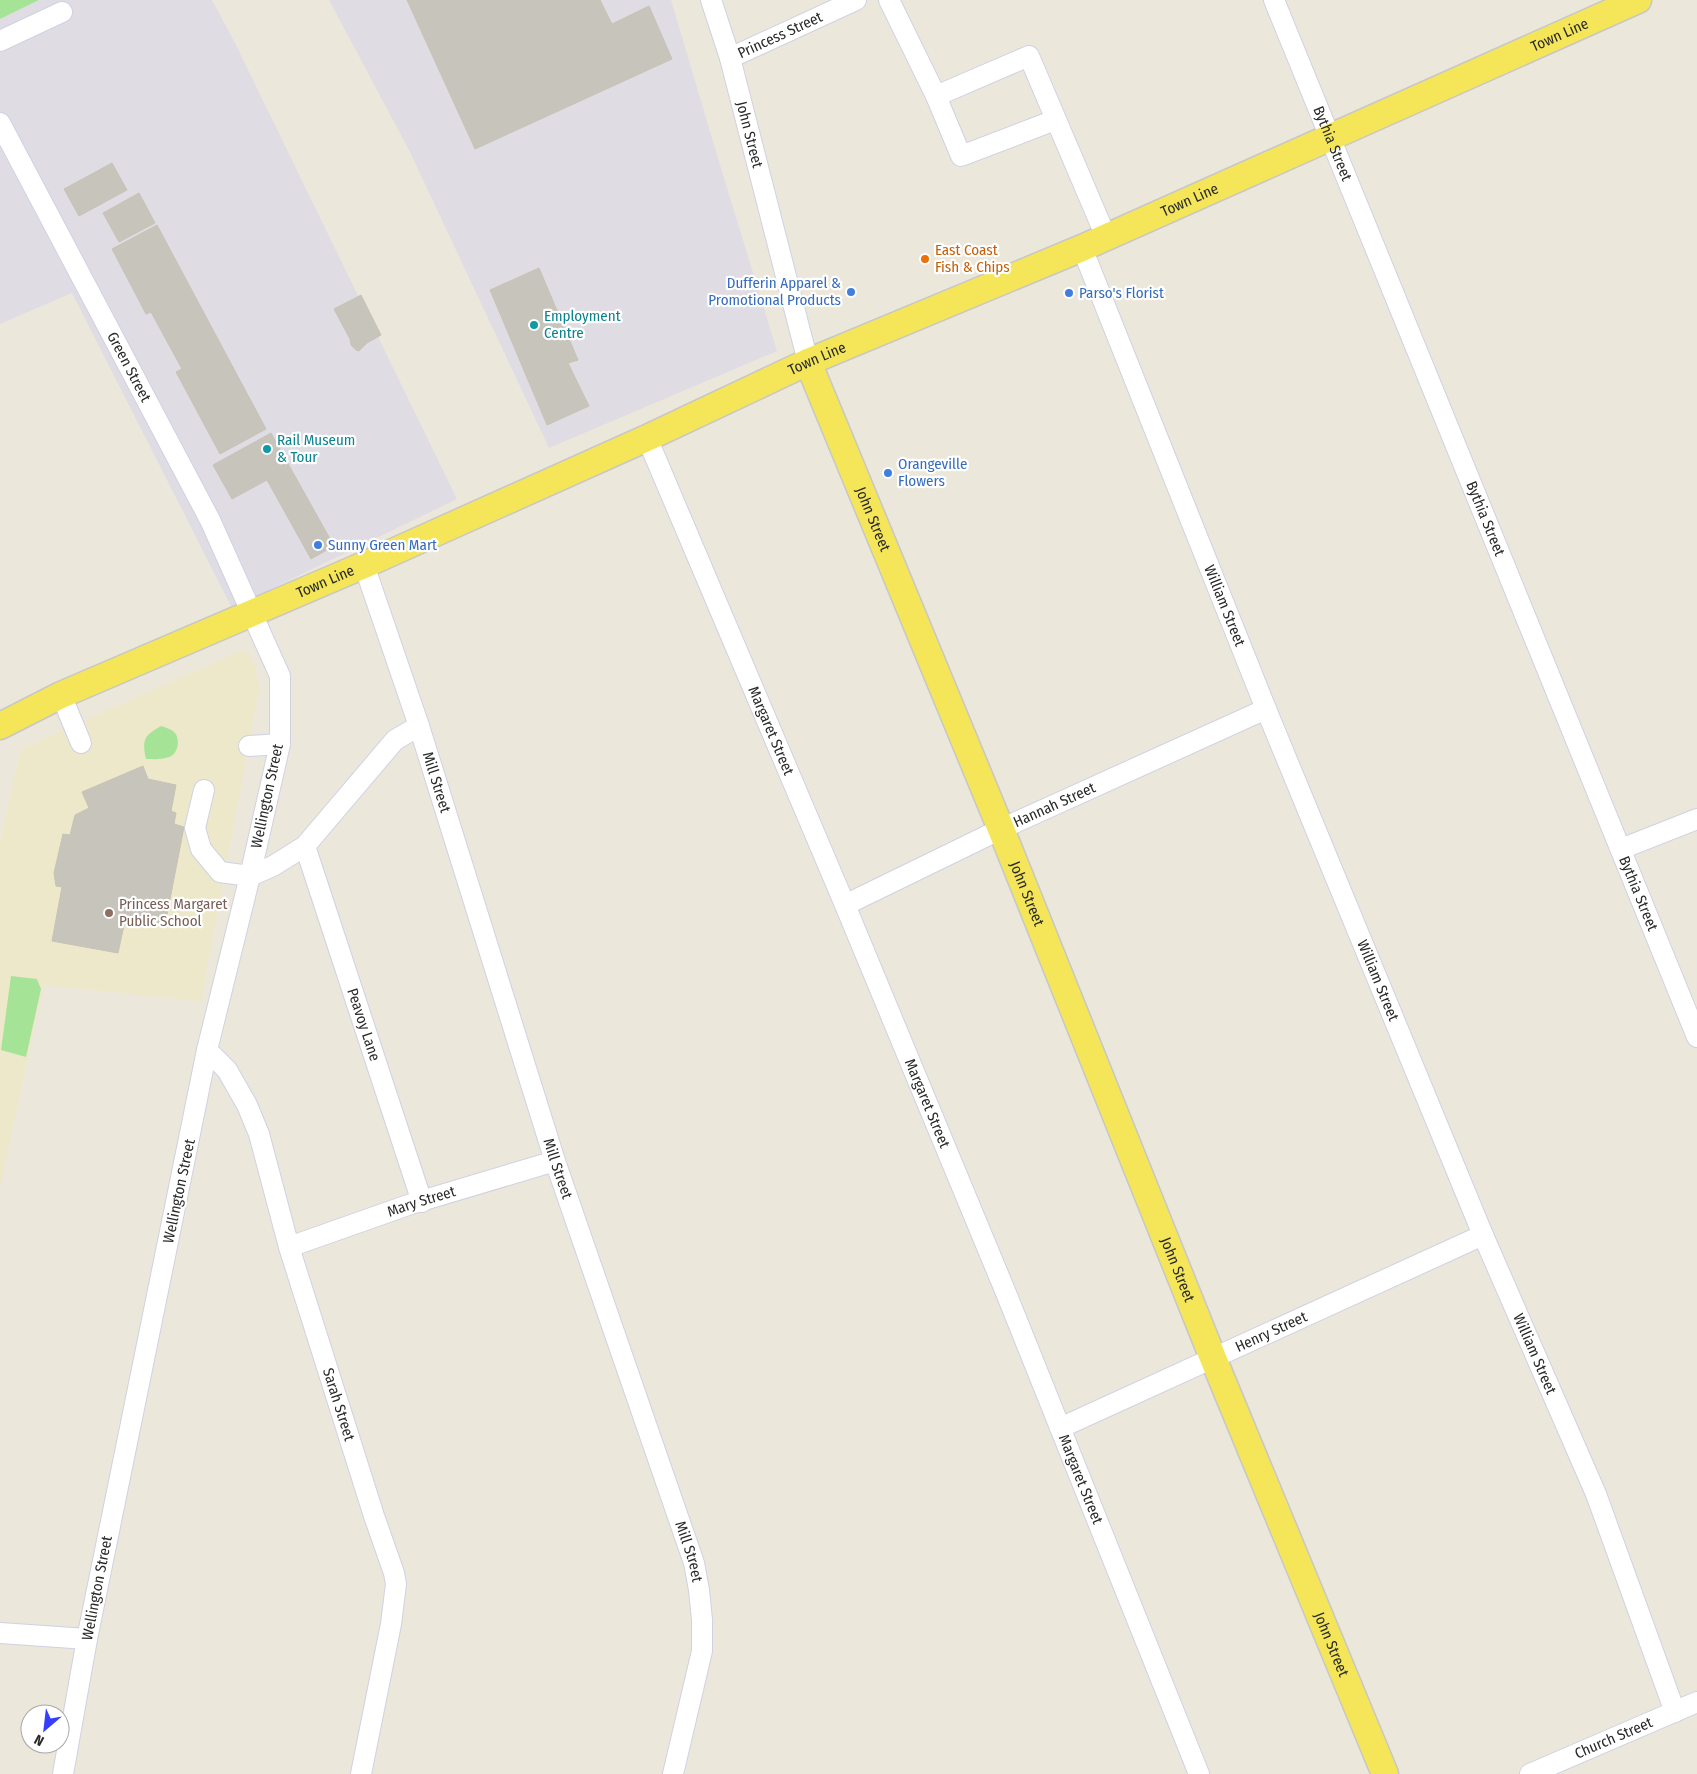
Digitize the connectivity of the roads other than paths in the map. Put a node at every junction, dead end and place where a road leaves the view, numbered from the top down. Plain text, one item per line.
1 (711, 0) edge
2 (856, 0) edge
3 (889, 0) edge
4 (1274, 0) edge
5 (1638, 0) edge
6 (62, 12) dead end
7 (0, 41) edge
8 (730, 58) junction
9 (936, 96) junction
10 (1055, 120) junction
11 (0, 123) edge
12 (1331, 137) junction
13 (1106, 237) junction
14 (1082, 248) junction
15 (808, 362) junction
16 (647, 438) junction
17 (364, 566) junction
18 (253, 613) junction
19 (61, 695) junction
20 (1266, 709) junction
21 (0, 726) edge
22 (419, 726) junction
23 (81, 742) dead end
24 (280, 744) junction
25 (249, 746) dead end
26 (204, 790) dead end
27 (1697, 819) edge
28 (1001, 829) junction
29 (306, 846) junction
30 (1621, 849) junction
31 (250, 876) junction
32 (845, 905) junction
33 (1697, 1036) edge
34 (208, 1050) junction
35 (555, 1161) junction
36 (422, 1202) junction
37 (1483, 1235) junction
38 (290, 1247) junction
39 (1213, 1358) junction
40 (1060, 1428) junction
41 (0, 1633) edge
42 (87, 1639) junction
43 (1697, 1702) edge
44 (1675, 1712) junction
45 (63, 1774) edge
46 (361, 1774) edge
47 (673, 1774) edge
48 (1199, 1774) edge
49 (1385, 1774) edge
50 (1530, 1774) edge

1 - 8 street, John Street
2 - 8 street, Princess Street
3 - 9 street
4 - 12 street, Bythia Street
5 - 12 main road, Town Line
6 - 7 street
8 - 15 street, John Street
9 - 10 street
9 - 10 street
10 - 13 street
11 - 18 street, Green Street
12 - 13 main road, Town Line
12 - 30 street, Bythia Street
13 - 14 main road, Town Line
14 - 15 main road, Town Line
14 - 20 street, William Street
15 - 16 main road, Town Line
15 - 28 main road, John Street
16 - 17 main road, Town Line
16 - 32 street, Margaret Street
17 - 18 main road, Town Line
17 - 22 street, Mill Street
18 - 19 main road, Town Line
18 - 24 street, Wellington Street
19 - 21 main road, Town Line
19 - 23 street
20 - 28 street, Hannah Street
20 - 37 street, William Street
22 - 29 street
22 - 35 street, Mill Street
24 - 25 street
24 - 31 street, Wellington Street
26 - 31 street
27 - 30 street
28 - 32 street, Hannah Street
28 - 39 main road, John Street
29 - 31 street
29 - 36 street, Peavoy Lane
30 - 33 street, Bythia Street
31 - 34 street, Wellington Street
32 - 40 street, Margaret Street
34 - 38 street, Sarah Street
34 - 42 street, Wellington Street
35 - 36 street, Mary Street
35 - 47 street, Mill Street
36 - 38 street, Mary Street
37 - 39 street, Henry Street
37 - 44 street, William Street
38 - 46 street, Sarah Street
39 - 40 street, Henry Street
39 - 49 main road, John Street
40 - 48 street, Margaret Street
41 - 42 street
42 - 45 street, Wellington Street
43 - 44 street, Church Street
44 - 50 street, Church Street

